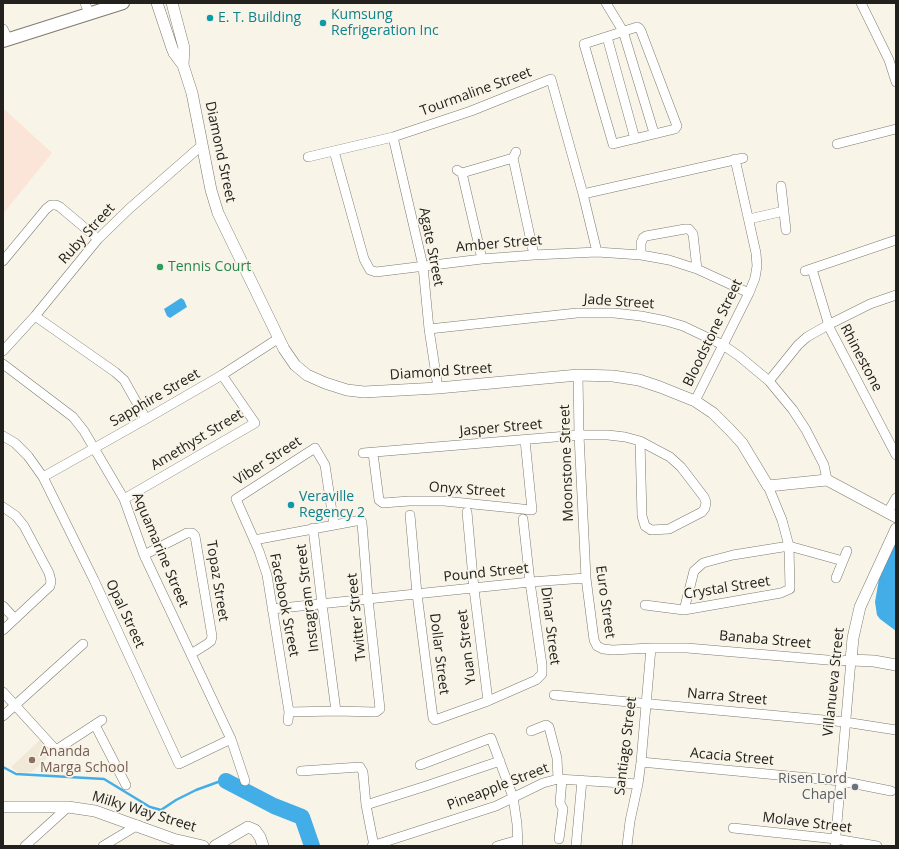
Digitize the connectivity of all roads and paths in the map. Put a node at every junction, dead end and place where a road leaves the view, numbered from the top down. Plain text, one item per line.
1 (123, 3) edge
2 (157, 3) edge
3 (172, 3) edge
4 (606, 3) edge
5 (861, 3) edge
6 (87, 8) edge
7 (623, 31) junction
8 (5, 36) edge
9 (607, 37) junction
10 (182, 38) junction
11 (170, 42) junction
12 (892, 60) edge
13 (183, 65) junction
14 (896, 82) edge
15 (896, 129) edge
16 (654, 134) junction
17 (393, 136) junction
18 (635, 139) junction
19 (837, 144) dead end
20 (201, 146) junction
21 (334, 151) junction
22 (308, 157) dead end
23 (781, 186) dead end
24 (584, 194) junction
25 (784, 211) junction
26 (749, 219) junction
27 (786, 230) dead end
28 (98, 239) junction
29 (896, 240) edge
30 (597, 252) junction
31 (534, 255) junction
32 (641, 255) junction
33 (482, 259) junction
34 (3, 260) edge
35 (423, 266) junction
36 (697, 269) junction
37 (749, 293) junction
38 (896, 295) edge
39 (35, 316) junction
40 (828, 325) junction
41 (429, 329) junction
42 (279, 338) junction
43 (723, 345) junction
44 (3, 351) edge
45 (3, 364) edge
46 (222, 375) junction
47 (578, 375) junction
48 (769, 381) junction
49 (438, 388) junction
50 (695, 401) junction
51 (146, 419) junction
52 (580, 434) junction
53 (3, 436) edge
54 (525, 440) junction
55 (640, 441) junction
56 (94, 449) junction
57 (363, 453) dead end
58 (374, 453) junction
59 (896, 455) edge
60 (43, 477) junction
61 (827, 480) junction
62 (768, 486) junction
63 (896, 498) edge
64 (124, 499) junction
65 (236, 499) joint
66 (3, 507) edge
67 (467, 512) dead end
68 (892, 514) edge
69 (410, 515) dead end
70 (523, 519) dead end
71 (334, 525) junction
72 (314, 528) junction
73 (896, 529) edge
74 (254, 540) junction
75 (789, 546) junction
76 (585, 551) joint
77 (847, 551) dead end
78 (144, 555) junction
79 (843, 561) junction
80 (586, 578) junction
81 (836, 578) dead end
82 (530, 582) junction
83 (474, 589) junction
84 (790, 589) joint
85 (417, 594) junction
86 (368, 599) junction
87 (322, 604) junction
88 (645, 605) dead end
89 (3, 606) edge
90 (272, 609) junction
91 (684, 610) junction
92 (15, 619) junction
93 (3, 630) edge
94 (83, 644) dead end
95 (651, 648) junction
96 (631, 649) joint
97 (191, 654) junction
98 (851, 660) junction
99 (896, 665) edge
100 (3, 692) edge
101 (554, 695) dead end
102 (488, 701) junction
103 (646, 704) junction
104 (15, 705) junction
105 (336, 711) junction
106 (3, 716) edge
107 (845, 722) junction
108 (896, 730) edge
109 (531, 731) dead end
110 (231, 739) junction
111 (500, 761) junction
112 (641, 762) junction
113 (420, 765) dead end
114 (301, 771) dead end
115 (560, 779) junction
116 (582, 780) junction
117 (245, 781) dead end
118 (841, 781) junction
119 (638, 784) junction
120 (126, 785) dead end
121 (891, 791) dead end
122 (513, 797) junction
123 (366, 805) junction
124 (3, 807) edge
125 (68, 807) junction
126 (138, 825) junction
127 (732, 828) dead end
128 (559, 839) dead end
129 (518, 843) edge
130 (835, 843) edge
131 (25, 846) edge
132 (103, 846) edge
133 (203, 846) edge
134 (215, 846) edge
135 (263, 846) edge
136 (373, 846) edge
137 (497, 846) edge
138 (576, 846) edge
139 (628, 846) edge
140 (877, 846) edge

1 - 6 main road
2 - 11 street, Diamond Street
3 - 10 street, Diamond Street
4 - 7 street
5 - 12 street
6 - 8 main road
7 - 9 street
7 - 16 street
7 - 16 street
9 - 18 street
9 - 18 street
10 - 11 street
10 - 13 street, Diamond Street
11 - 13 street, Diamond Street
12 - 14 street
13 - 20 street, Diamond Street
15 - 19 street
16 - 18 street
17 - 21 street, Tourmaline Street
17 - 24 street, Tourmaline Street
17 - 35 street, Agate Street
20 - 28 street, Ruby Street
20 - 42 street, Diamond Street
21 - 22 street, Tourmaline Street
21 - 35 street, Amber Street
23 - 25 street
24 - 26 street, Bloodstone Street
24 - 30 street, Tourmaline Street
25 - 26 street
25 - 27 street
26 - 37 street, Bloodstone Street
28 - 34 street
28 - 39 street, Ruby Street
29 - 40 street, Rhinestone
30 - 31 street, Amber Street
30 - 32 street, Amber Street
31 - 33 street, Amber Street
31 - 33 street
32 - 36 street, Amber Street
32 - 36 street
33 - 35 street, Amber Street
35 - 41 street, Agate Street
36 - 37 street, Amber Street
37 - 43 street, Bloodstone Street
38 - 40 street
39 - 44 street, Ruby Street
39 - 51 street
40 - 48 street
40 - 59 street, Rhinestone
41 - 43 street, Jade Street
41 - 49 street, Agate Street
42 - 46 street, Sapphire Street
42 - 49 street, Diamond Street
43 - 48 street, Jade Street
43 - 50 street, Bloodstone Street
45 - 56 street, Aquamarine Street
46 - 51 street, Sapphire Street
46 - 64 street, Amethyst Street
47 - 49 street, Diamond Street
47 - 50 street, Diamond Street
47 - 52 street, Moonstone Street
48 - 61 street, Jade Street
50 - 62 street, Diamond Street
51 - 56 street, Sapphire Street
52 - 54 street, Jasper Street
52 - 55 street, Jasper Street
52 - 76 street, Moonstone Street
53 - 60 street, Opal Street
54 - 58 street, Jasper Street
54 - 58 street, Onyx Street
55 - 55 street, Jasper Street
56 - 60 street, Sapphire Street
56 - 64 street, Aquamarine Street
57 - 58 street, Jasper Street
60 - 110 street, Opal Street
61 - 62 street
61 - 68 street
62 - 75 street, Diamond Street
63 - 68 street
64 - 78 street, Aquamarine Street
65 - 71 street, Viber Street
65 - 74 street, Facebook Street
66 - 92 street
67 - 83 street, Yuan Street
69 - 85 street, Dollar Street
70 - 82 street, Dinar Street
71 - 72 street
71 - 86 street, Twitter Street
72 - 74 street
72 - 87 street, Instagram Street
73 - 98 street, Villanueva Street
74 - 90 street, Facebook Street
75 - 79 street
75 - 84 street, Diamond Street
75 - 91 street
76 - 80 street, Euro Street
77 - 79 street
78 - 97 street, Aquamarine Street
78 - 97 street, Topaz Street
79 - 81 street
80 - 82 street, Pound Street
80 - 96 street, Euro Street
82 - 83 street, Pound Street
82 - 102 street, Dinar Street
83 - 85 street, Pound Street
83 - 102 street, Yuan Street
84 - 91 street, Crystal Street
85 - 86 street, Pound Street
85 - 102 street, Dollar Street
86 - 87 street, Pound Street
86 - 105 street, Twitter Street
87 - 90 street, Pound Street
87 - 105 street, Instagram Street
88 - 91 street, Crystal Street
89 - 92 street
90 - 105 street, Facebook Street
92 - 93 street
94 - 104 street
95 - 96 street, Banaba Street
95 - 98 street, Banaba Street
95 - 103 street, Santiago Street
97 - 110 street, Aquamarine Street
98 - 99 street, Banaba Street
98 - 107 street, Villanueva Street
100 - 104 street
101 - 103 street, Narra Street
103 - 107 street, Narra Street
103 - 112 street, Santiago Street
104 - 106 street
104 - 120 street
107 - 108 street, Narra Street
107 - 118 street, Villanueva Street
109 - 115 street
110 - 117 street, Aquamarine Street
111 - 113 street
111 - 122 street
111 - 123 street
112 - 118 street, Acacia Street
112 - 119 street, Santiago Street
114 - 123 street
115 - 116 street, Pineapple Street
115 - 122 street, Pineapple Street
115 - 128 street
116 - 119 street, Pineapple Street
116 - 138 street
118 - 121 street, Acacia Street
118 - 130 street, Villanueva Street
119 - 139 street, Santiago Street
122 - 129 street
122 - 136 street, Pineapple Street
123 - 136 street
124 - 125 street, Milky Way Street
125 - 126 street, Milky Way Street
125 - 131 street
126 - 132 street
126 - 133 street, Milky Way Street
127 - 130 street, Molave Street
129 - 137 street
130 - 140 street, Molave Street
134 - 135 street

